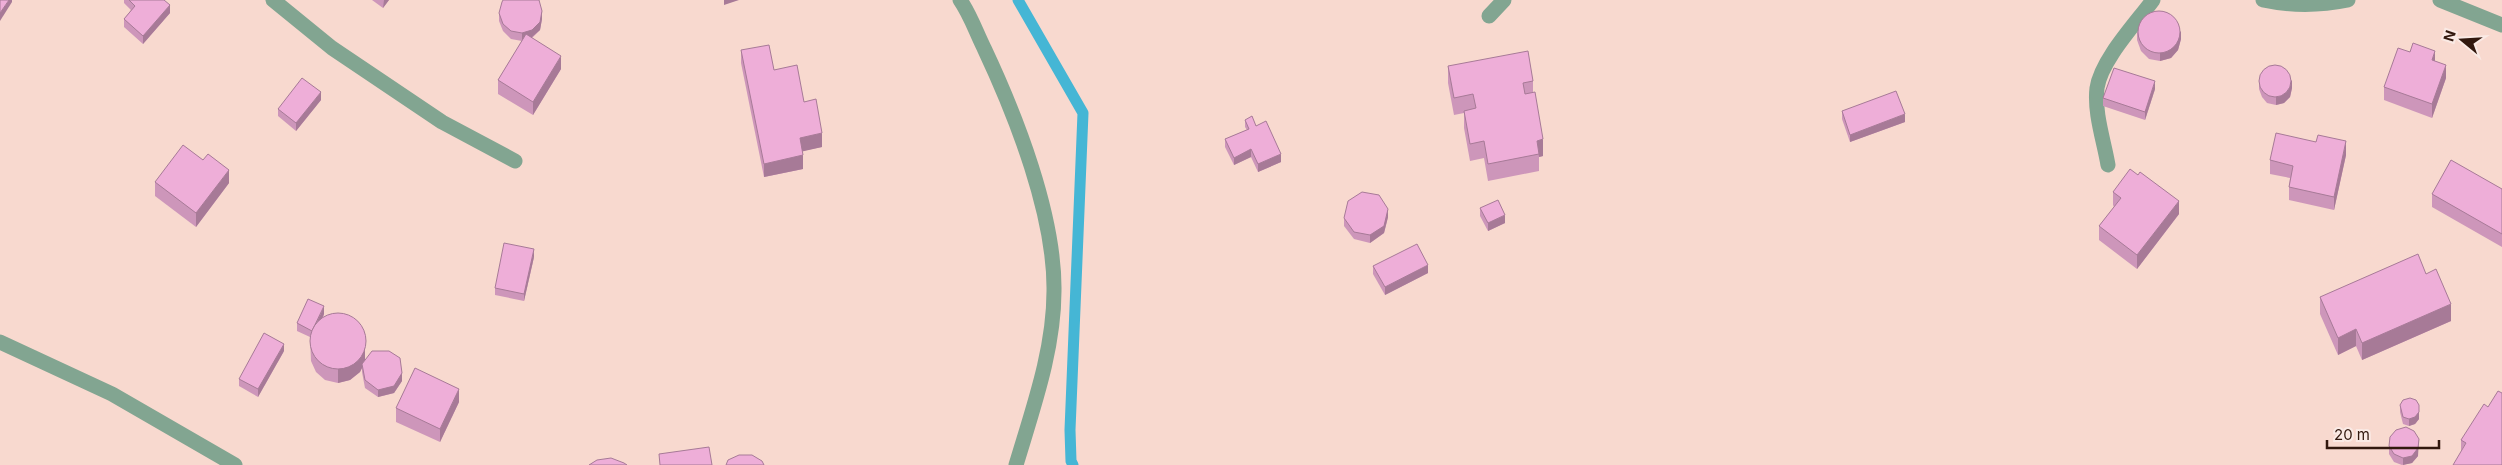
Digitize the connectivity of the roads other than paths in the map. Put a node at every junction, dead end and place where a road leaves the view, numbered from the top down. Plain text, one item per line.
1 (273, 0) edge
2 (960, 0) edge
3 (1504, 0) edge
4 (2153, 0) edge
5 (2263, 0) edge
6 (2348, 0) edge
7 (2440, 0) edge
8 (1489, 16) dead end
9 (2502, 26) edge
10 (515, 161) dead end
11 (2108, 165) dead end
12 (0, 342) edge
13 (235, 465) edge
14 (1016, 465) edge

1 - 10 street
2 - 14 street
3 - 8 street
4 - 11 street
5 - 6 street
7 - 9 street
12 - 13 street

